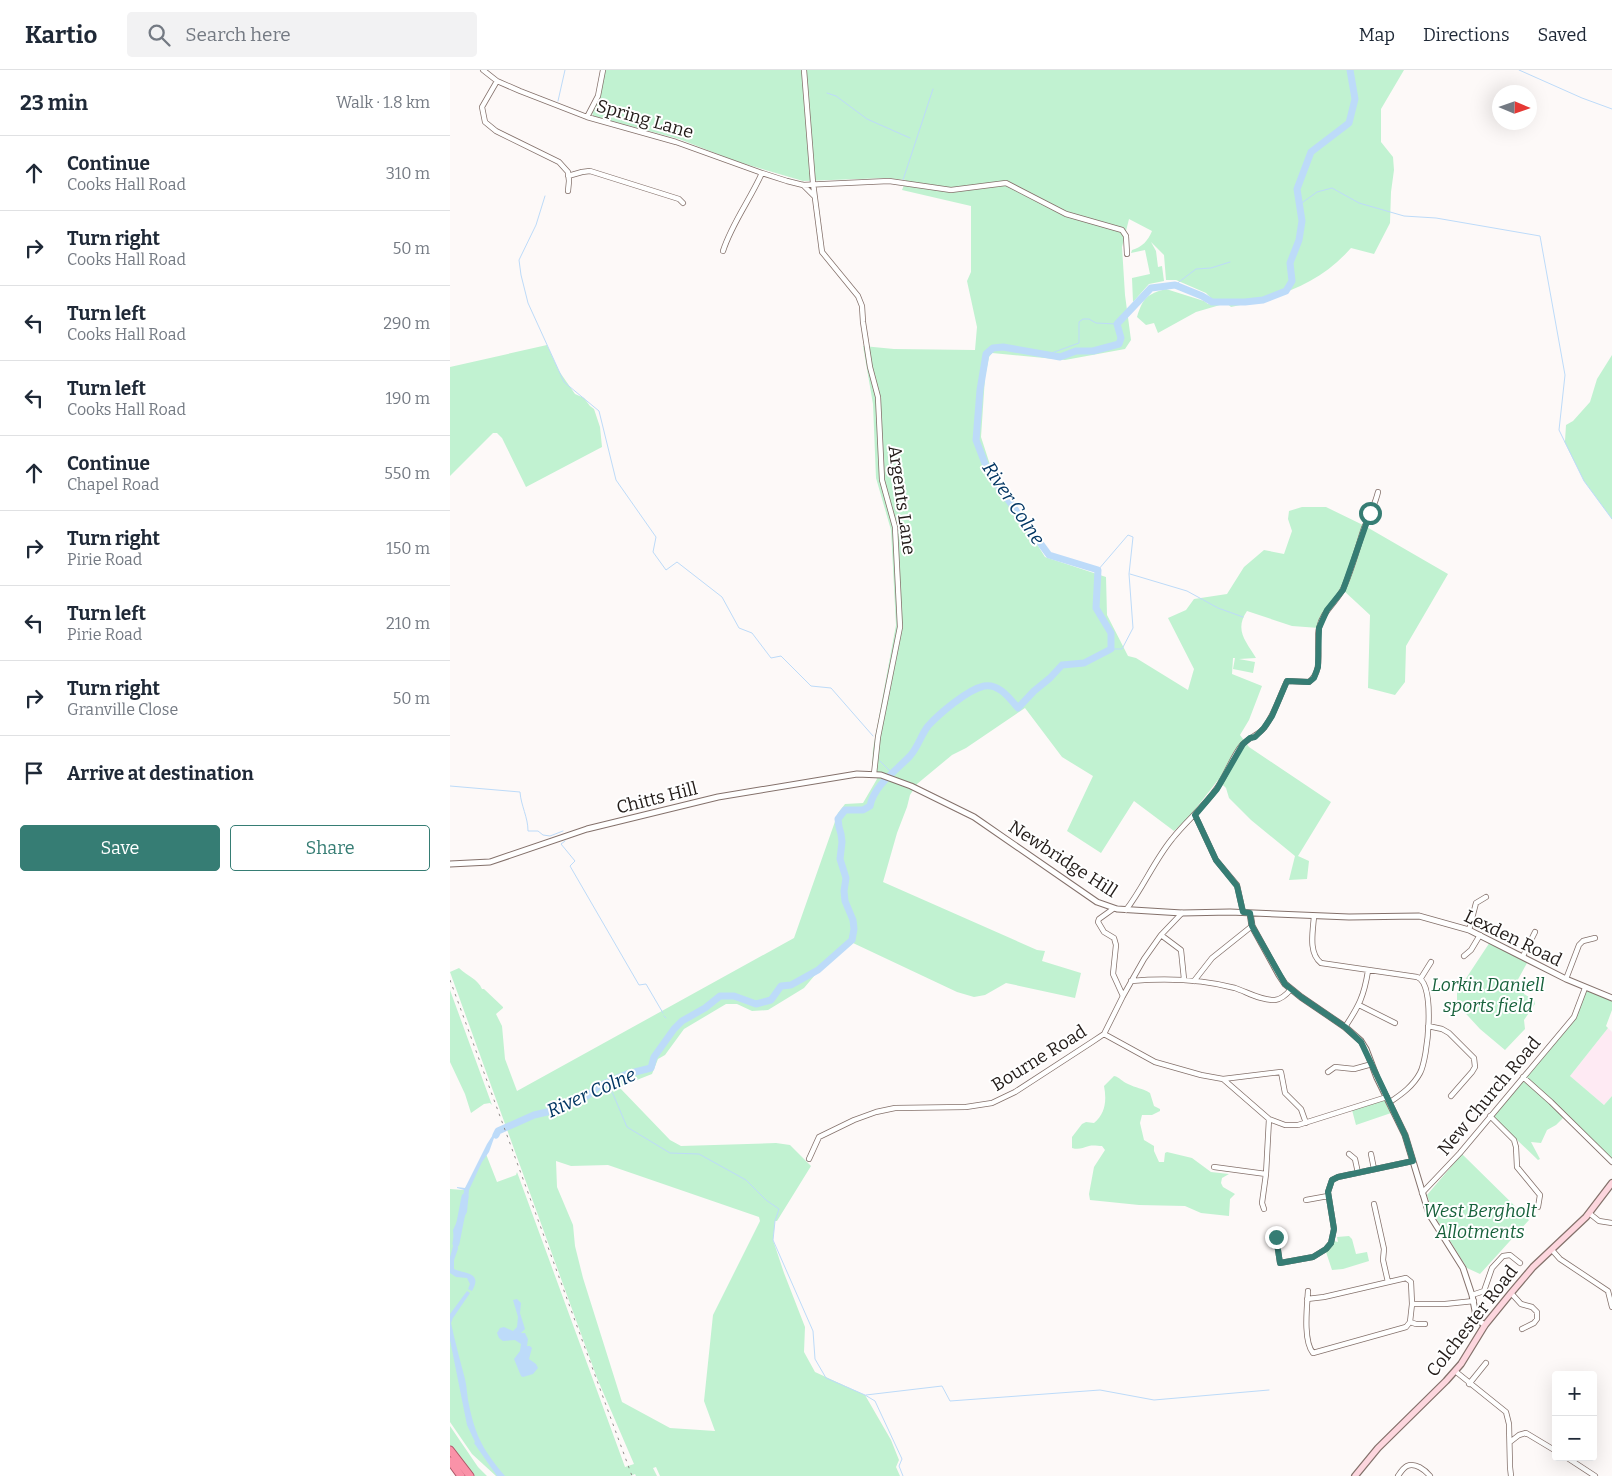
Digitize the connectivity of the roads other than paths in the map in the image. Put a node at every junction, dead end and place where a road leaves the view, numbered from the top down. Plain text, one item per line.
1 (483, 70) edge
2 (603, 70) edge
3 (804, 70) edge
4 (497, 81) junction
5 (587, 117) junction
6 (762, 173) junction
7 (568, 176) junction
8 (813, 183) junction
9 (804, 185) junction
10 (568, 191) dead end
11 (814, 196) junction
12 (683, 203) dead end
13 (723, 251) dead end
14 (1127, 254) dead end
15 (1378, 492) dead end
16 (874, 774) junction
17 (1195, 815) junction
18 (450, 864) edge
19 (1486, 896) dead end
20 (1114, 909) junction
21 (1126, 910) junction
22 (1243, 912) junction
23 (1182, 913) junction
24 (1250, 913) junction
25 (1314, 916) junction
26 (1252, 926) junction
27 (1469, 930) junction
28 (1535, 932) dead end
29 (1161, 935) junction
30 (1480, 935) junction
31 (1595, 938) dead end
32 (1464, 956) dead end
33 (1523, 956) junction
34 (1430, 962) dead end
35 (1368, 971) junction
36 (1421, 978) junction
37 (1184, 979) junction
38 (1566, 979) junction
39 (1194, 981) junction
40 (1130, 983) junction
41 (1585, 988) junction
42 (1119, 989) junction
43 (1291, 990) junction
44 (1123, 996) junction
45 (1612, 998) edge
46 (1359, 1005) junction
47 (1395, 1023) dead end
48 (1428, 1026) junction
49 (1345, 1027) junction
50 (1104, 1034) junction
51 (1372, 1064) junction
52 (1328, 1072) dead end
53 (1522, 1077) junction
54 (1223, 1079) junction
55 (1451, 1096) dead end
56 (1389, 1100) junction
57 (1490, 1116) junction
58 (1269, 1119) junction
59 (1306, 1123) junction
60 (1349, 1154) dead end
61 (1370, 1154) dead end
62 (809, 1159) dead end
63 (1413, 1161) junction
64 (1612, 1162) edge
65 (1214, 1167) dead end
66 (1374, 1169) junction
67 (1358, 1173) junction
68 (1266, 1174) junction
69 (1612, 1183) edge
70 (1422, 1193) junction
71 (1328, 1196) junction
72 (1306, 1200) dead end
73 (1256, 1203) dead end
74 (1262, 1203) junction
75 (1374, 1204) dead end
76 (1538, 1207) dead end
77 (1264, 1210) dead end
78 (1589, 1214) junction
79 (1612, 1223) edge
80 (1276, 1237) dead end
81 (1552, 1250) junction
82 (1520, 1262) dead end
83 (1388, 1282) junction
84 (1308, 1291) dead end
85 (1511, 1292) junction
86 (1472, 1295) junction
87 (1611, 1298) edge
88 (1308, 1299) junction
89 (1474, 1301) junction
90 (1412, 1304) junction
91 (1612, 1307) edge
92 (1410, 1322) junction
93 (1534, 1323) junction
94 (1425, 1324) dead end
95 (1485, 1325) junction
96 (1522, 1329) dead end
97 (1537, 1329) dead end
98 (1486, 1363) dead end
99 (1455, 1371) junction
100 (1470, 1384) junction
101 (1510, 1442) junction
102 (1552, 1449) edge
103 (450, 1450) edge
104 (450, 1461) edge
105 (1572, 1461) edge
106 (461, 1476) edge
107 (470, 1476) edge
108 (1355, 1476) edge
109 (1398, 1476) edge
110 (1430, 1476) edge
111 (1511, 1476) edge
112 (1595, 1476) edge

1 - 4 street, Spring Lane
2 - 5 street
3 - 8 street, Argents Lane
4 - 5 street, Spring Lane
4 - 7 street
5 - 6 street, Spring Lane
6 - 9 street, Spring Lane
6 - 13 street
7 - 10 street
7 - 12 street
8 - 9 street, Spring Lane
8 - 11 street, Argents Lane
8 - 14 street, Spring Lane
9 - 11 street
11 - 16 street, Argents Lane
15 - 17 street
16 - 18 street, Chitts Hill
16 - 20 street, Newbridge Hill
17 - 21 street
17 - 22 street
19 - 27 street
20 - 21 street, Newbridge Hill
20 - 42 street
21 - 23 street, Newbridge Hill
22 - 23 street, Newbridge Hill
22 - 24 street, Newbridge Hill
23 - 29 street, Bourne Road
24 - 25 street, Lexden Road
24 - 26 street
25 - 27 street, Lexden Road
25 - 35 street
26 - 39 street
26 - 43 street
27 - 30 street, Lexden Road
28 - 33 street
29 - 37 street
29 - 40 street, Bourne Road
30 - 32 street
30 - 33 street, Lexden Road
31 - 38 street
33 - 38 street, Lexden Road
34 - 36 street
35 - 36 street
35 - 46 street
36 - 48 street
37 - 39 street
37 - 40 street
38 - 41 street, Lexden Road
39 - 43 street
40 - 42 street
40 - 44 street, Bourne Road
41 - 45 street, Lexden Road
41 - 53 street, New Church Road
42 - 44 street
43 - 49 street
44 - 50 street, Bourne Road
46 - 47 street
46 - 49 street
48 - 55 street
48 - 56 street
49 - 51 street
50 - 54 street
50 - 62 street, Bourne Road
51 - 52 street
51 - 56 street
53 - 57 street, New Church Road
53 - 64 street
54 - 58 street
54 - 59 street
56 - 59 street
56 - 63 street
57 - 70 street, New Church Road
57 - 76 street
58 - 59 street
58 - 68 street
60 - 67 street
61 - 66 street
63 - 66 street
63 - 70 street
65 - 68 street
66 - 67 street
67 - 71 street
68 - 74 street
69 - 78 main road, Colchester Road
70 - 86 street
71 - 72 street
71 - 80 street
73 - 74 street
74 - 77 street
75 - 83 street
78 - 79 street
78 - 81 main road, Colchester Road
81 - 85 main road, Colchester Road
81 - 87 street
82 - 86 street
83 - 88 street
83 - 90 street
84 - 88 street
85 - 93 street
85 - 95 main road, Colchester Road
86 - 89 street
87 - 91 street
88 - 92 street
89 - 90 street
89 - 95 street
90 - 92 street
92 - 94 street
93 - 96 street
93 - 97 street
95 - 99 main road, Colchester Road
98 - 100 street
99 - 100 street
99 - 108 main road, Colchester Road
100 - 101 street
101 - 102 street
101 - 111 street
103 - 107 highway
104 - 106 highway
105 - 112 street
109 - 110 street

